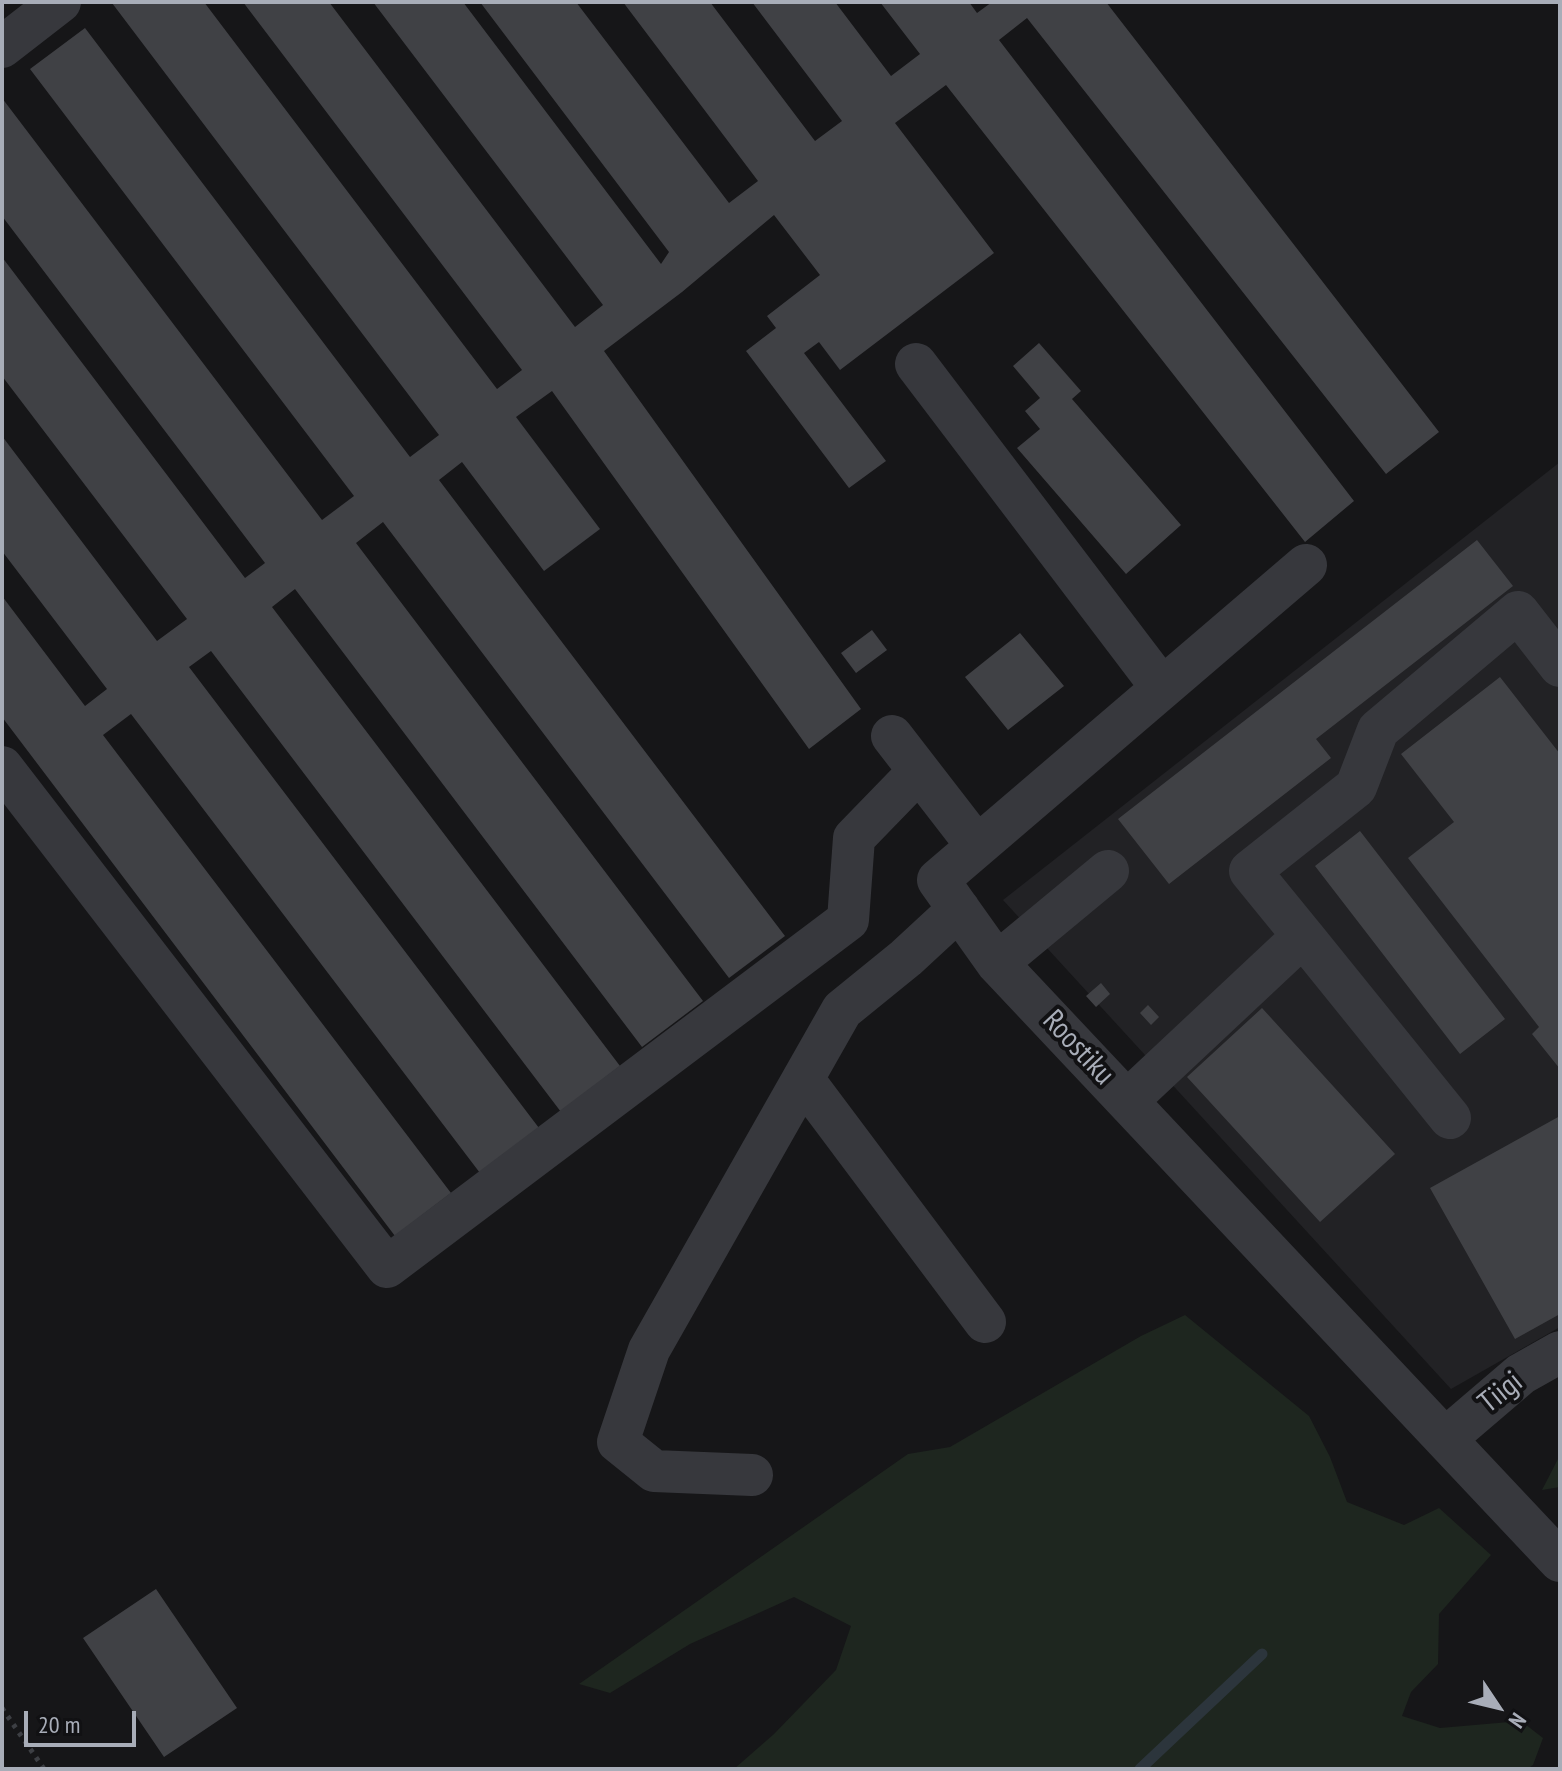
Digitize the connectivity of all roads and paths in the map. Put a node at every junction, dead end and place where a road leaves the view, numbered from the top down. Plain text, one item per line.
1 (60, 2) edge
2 (2, 47) edge
3 (916, 364) dead end
4 (1306, 565) dead end
5 (1560, 666) edge
6 (1162, 688) junction
7 (892, 736) dead end
8 (2, 767) edge
9 (919, 771) junction
10 (977, 846) junction
11 (1108, 871) dead end
12 (959, 909) junction
13 (1303, 936) junction
14 (997, 963) junction
15 (803, 1079) junction
16 (1127, 1101) junction
17 (1450, 1118) dead end
18 (985, 1322) dead end
19 (1560, 1352) edge
20 (1445, 1439) junction
21 (752, 1475) dead end
22 (1560, 1561) edge
23 (2, 1708) edge
24 (44, 1769) edge

1 - 2 street
3 - 6 street
4 - 6 street, Roostiku
5 - 13 street
6 - 10 street, Roostiku
7 - 9 street
8 - 9 street
9 - 10 street
10 - 12 street, Roostiku
11 - 14 street
12 - 14 street, Roostiku
12 - 15 street
13 - 16 street
13 - 17 street
14 - 16 street, Roostiku
15 - 18 street
15 - 21 street
16 - 20 street, Roostiku
19 - 20 street, Tiigi
20 - 22 street, Roostiku
23 - 24 path

